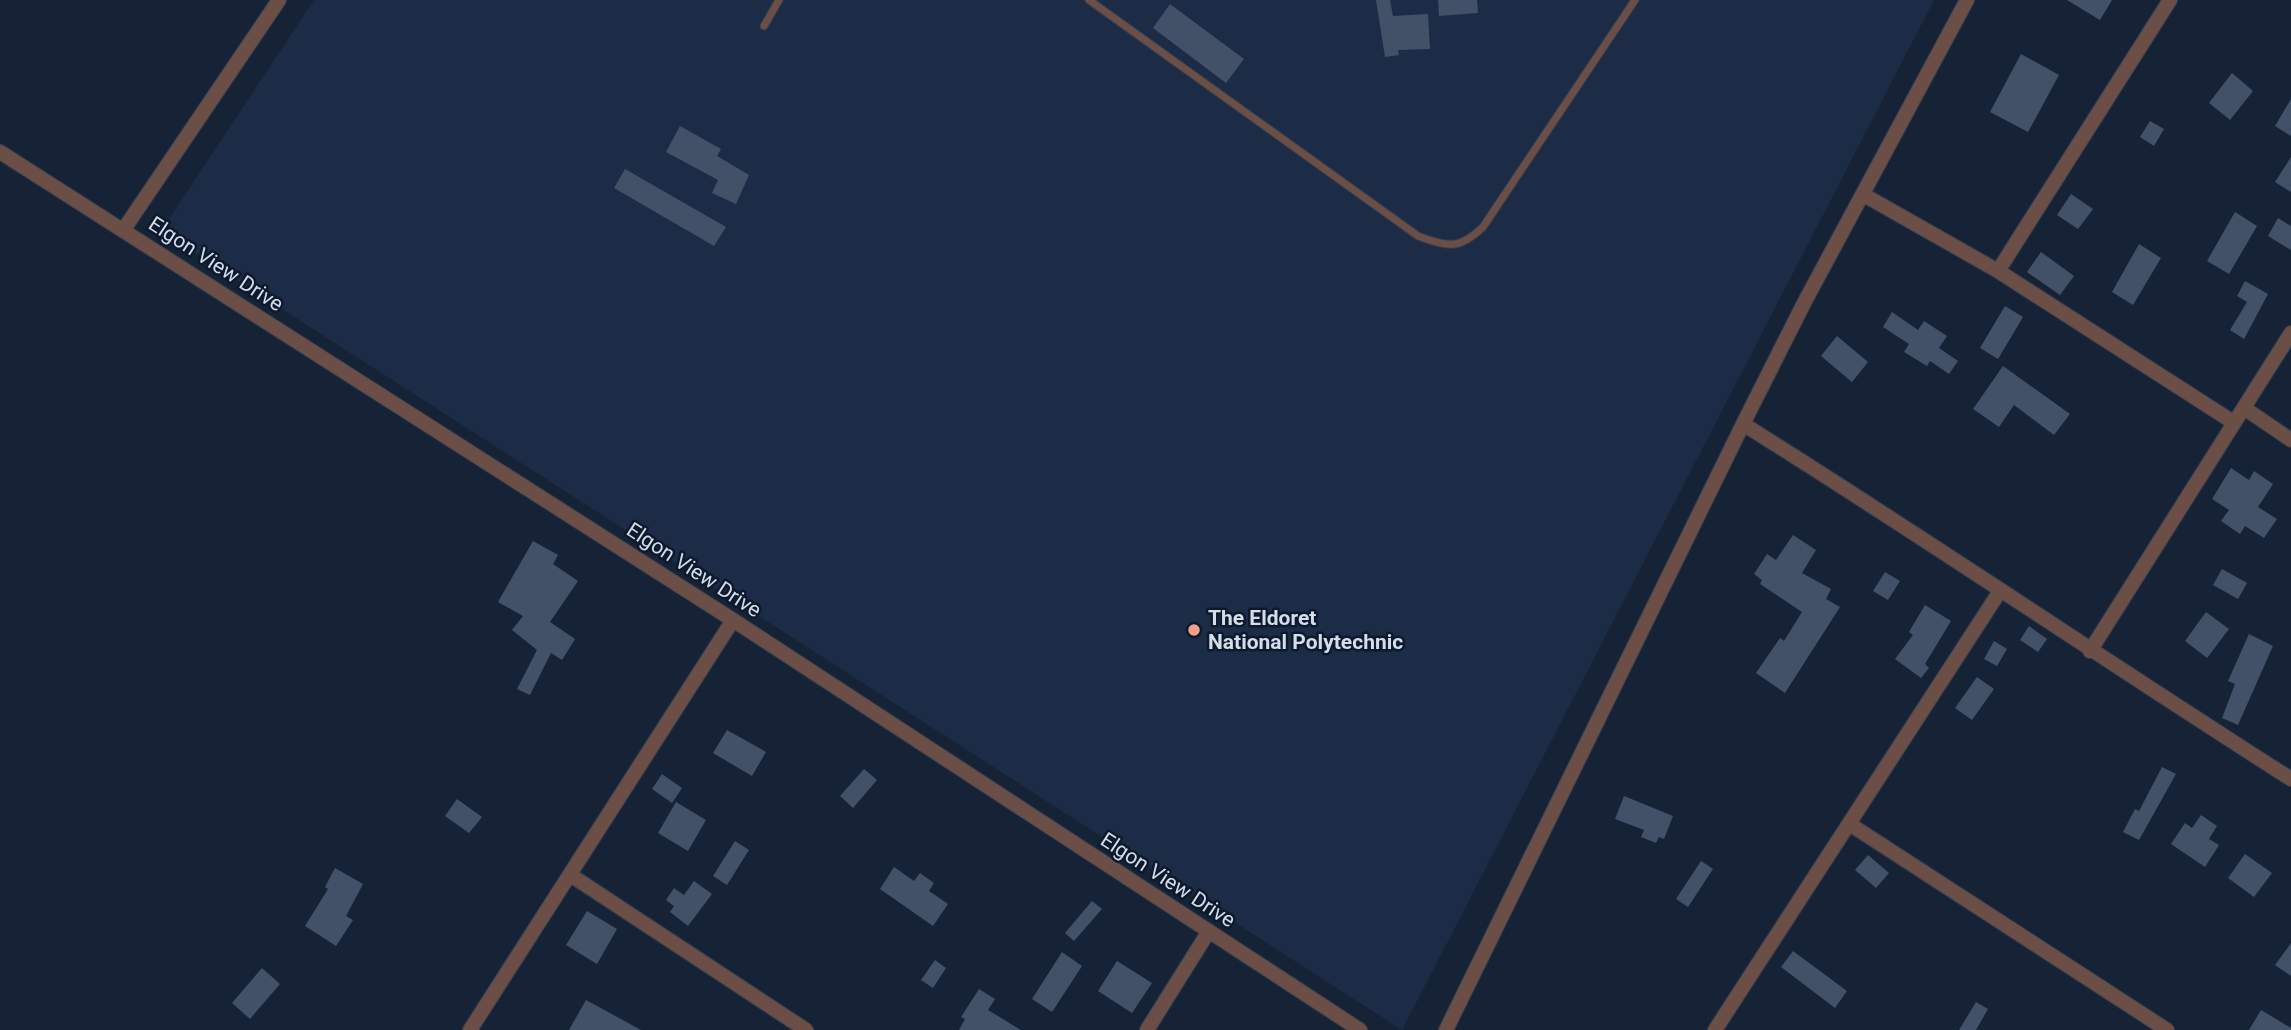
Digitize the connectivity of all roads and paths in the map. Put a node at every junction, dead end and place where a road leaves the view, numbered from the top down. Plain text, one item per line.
1 (279, 0) edge
2 (779, 0) edge
3 (1089, 0) edge
4 (1635, 0) edge
5 (1967, 0) edge
6 (2170, 0) edge
7 (764, 26) dead end
8 (0, 152) edge
9 (1864, 195) junction
10 (124, 229) junction
11 (1998, 271) junction
12 (2291, 333) edge
13 (2244, 408) junction
14 (2233, 422) junction
15 (1742, 424) junction
16 (2291, 440) edge
17 (2000, 591) junction
18 (733, 620) junction
19 (2090, 651) junction
20 (2291, 779) edge
21 (1851, 825) junction
22 (572, 876) junction
23 (1209, 932) junction
24 (470, 1030) edge
25 (806, 1030) edge
26 (1147, 1030) edge
27 (1360, 1030) edge
28 (1447, 1030) edge
29 (1714, 1030) edge
30 (2167, 1030) edge

1 - 10 street
2 - 7 lane
3 - 4 lane
5 - 9 street
6 - 11 street
8 - 10 street, Elgon View Drive
9 - 11 street
9 - 15 street
10 - 18 street, Elgon View Drive
11 - 14 street
12 - 13 street
13 - 14 street
13 - 16 street
14 - 19 street
15 - 17 street
15 - 28 street
17 - 19 street
17 - 21 street
18 - 22 street
18 - 23 street, Elgon View Drive
19 - 20 street
21 - 29 street
21 - 30 street
22 - 24 street
22 - 25 street
23 - 26 street
23 - 27 street, Elgon View Drive

